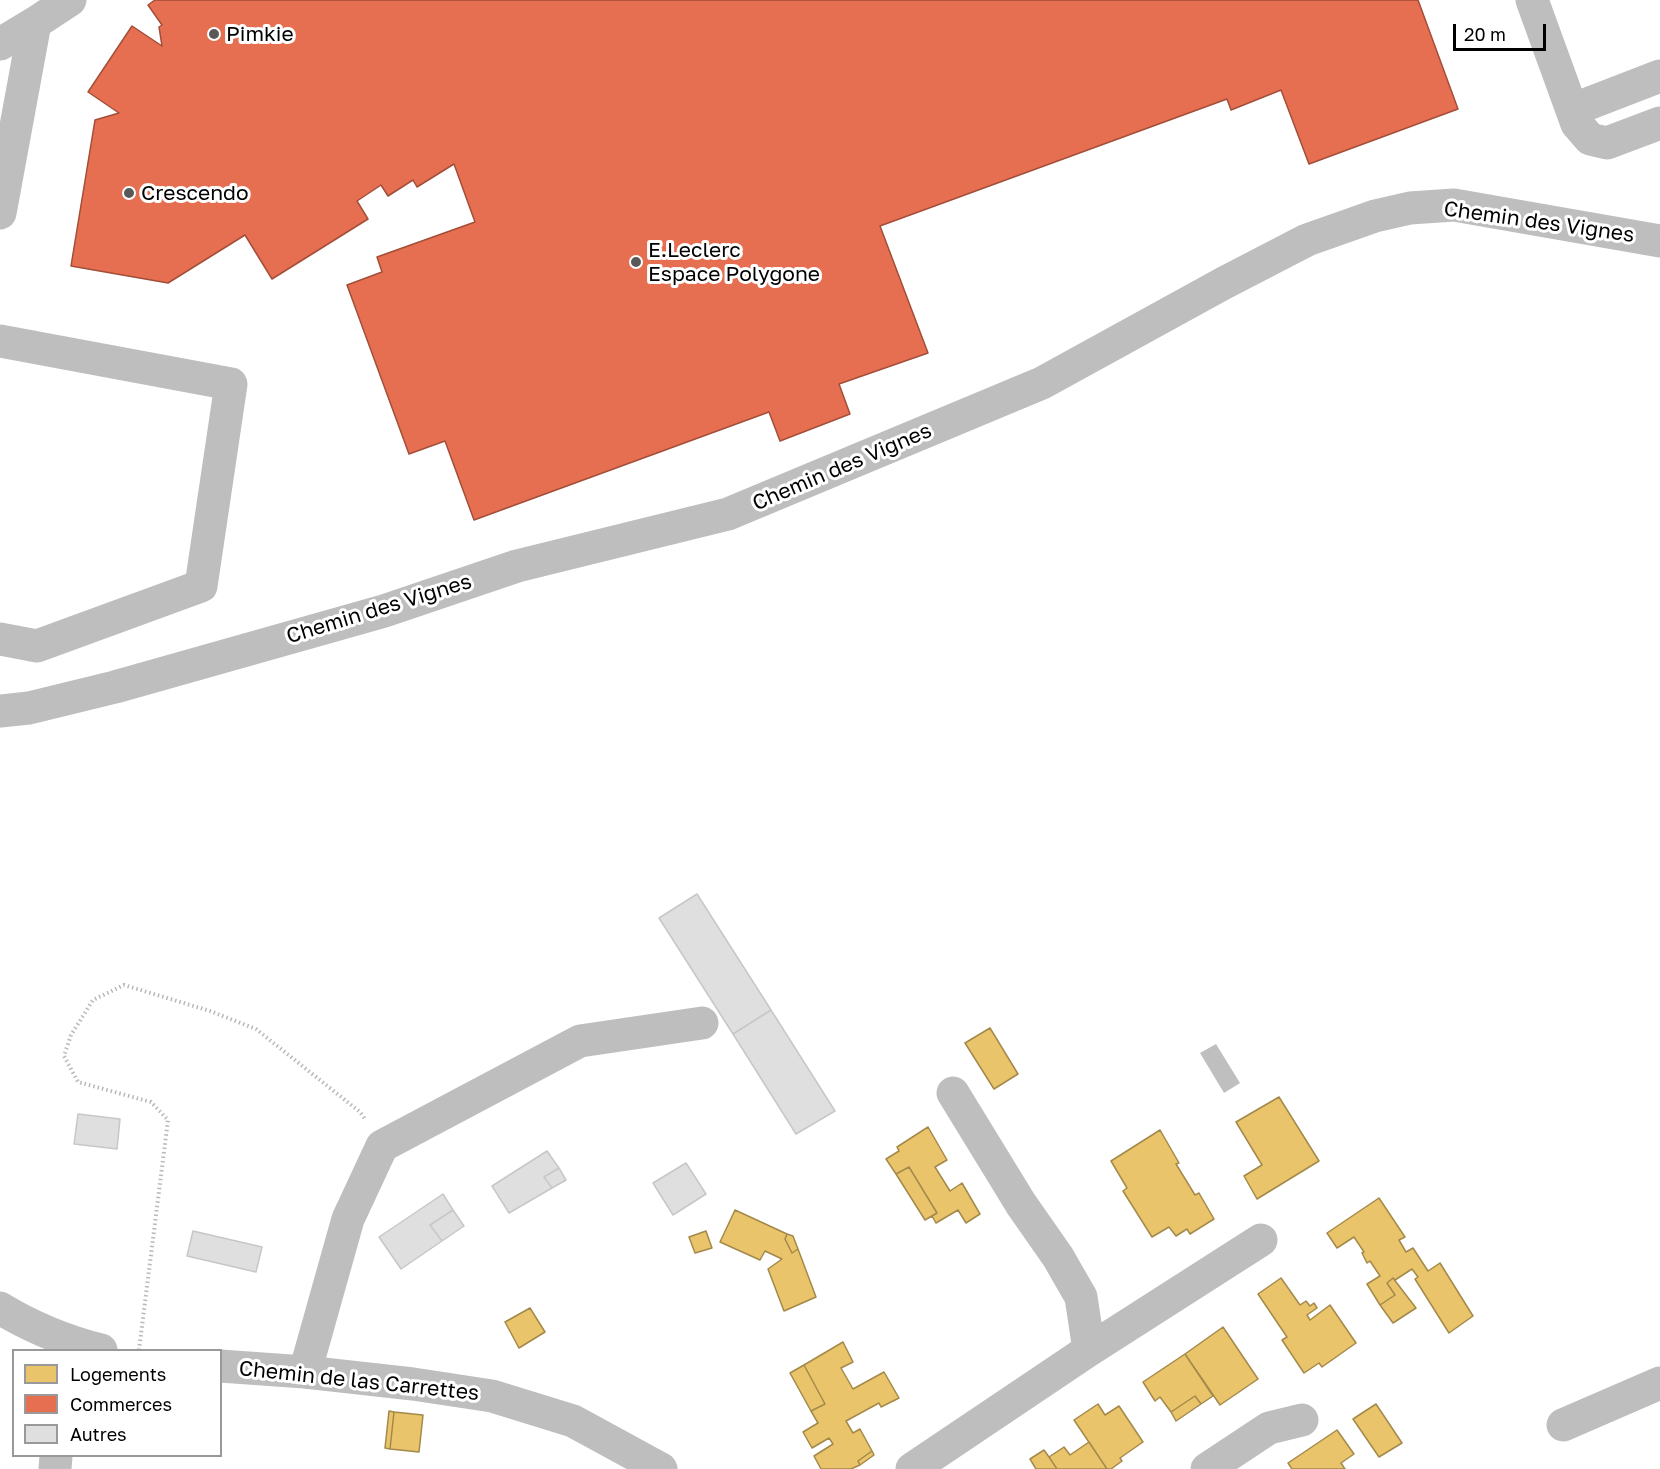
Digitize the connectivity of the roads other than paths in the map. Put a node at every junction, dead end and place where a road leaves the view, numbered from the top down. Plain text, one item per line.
1 (70, 0) edge
2 (1532, 0) edge
3 (34, 23) junction
4 (0, 44) edge
5 (1660, 76) edge
6 (1572, 110) junction
7 (8, 118) edge
8 (1660, 123) edge
9 (0, 213) edge
10 (1660, 241) edge
11 (0, 341) edge
12 (0, 639) edge
13 (0, 711) edge
14 (702, 1023) dead end
15 (953, 1093) dead end
16 (1261, 1240) dead end
17 (0, 1308) edge
18 (66, 1346) edge
19 (92, 1349) edge
20 (1089, 1350) junction
21 (222, 1366) edge
22 (305, 1372) junction
23 (1660, 1383) edge
24 (1302, 1420) dead end
25 (1563, 1425) dead end
26 (661, 1469) edge
27 (912, 1469) edge
28 (1207, 1469) edge

1 - 3 street
2 - 6 street
3 - 4 street
3 - 7 street
5 - 6 street
6 - 8 street
7 - 9 street
10 - 13 street, Chemin des Vignes
11 - 12 street
14 - 22 street
15 - 20 street
16 - 20 street
17 - 18 street
18 - 19 street
20 - 27 street
21 - 22 street, Chemin de las Carrettes
22 - 26 street, Chemin de las Carrettes
23 - 25 street
24 - 28 street

